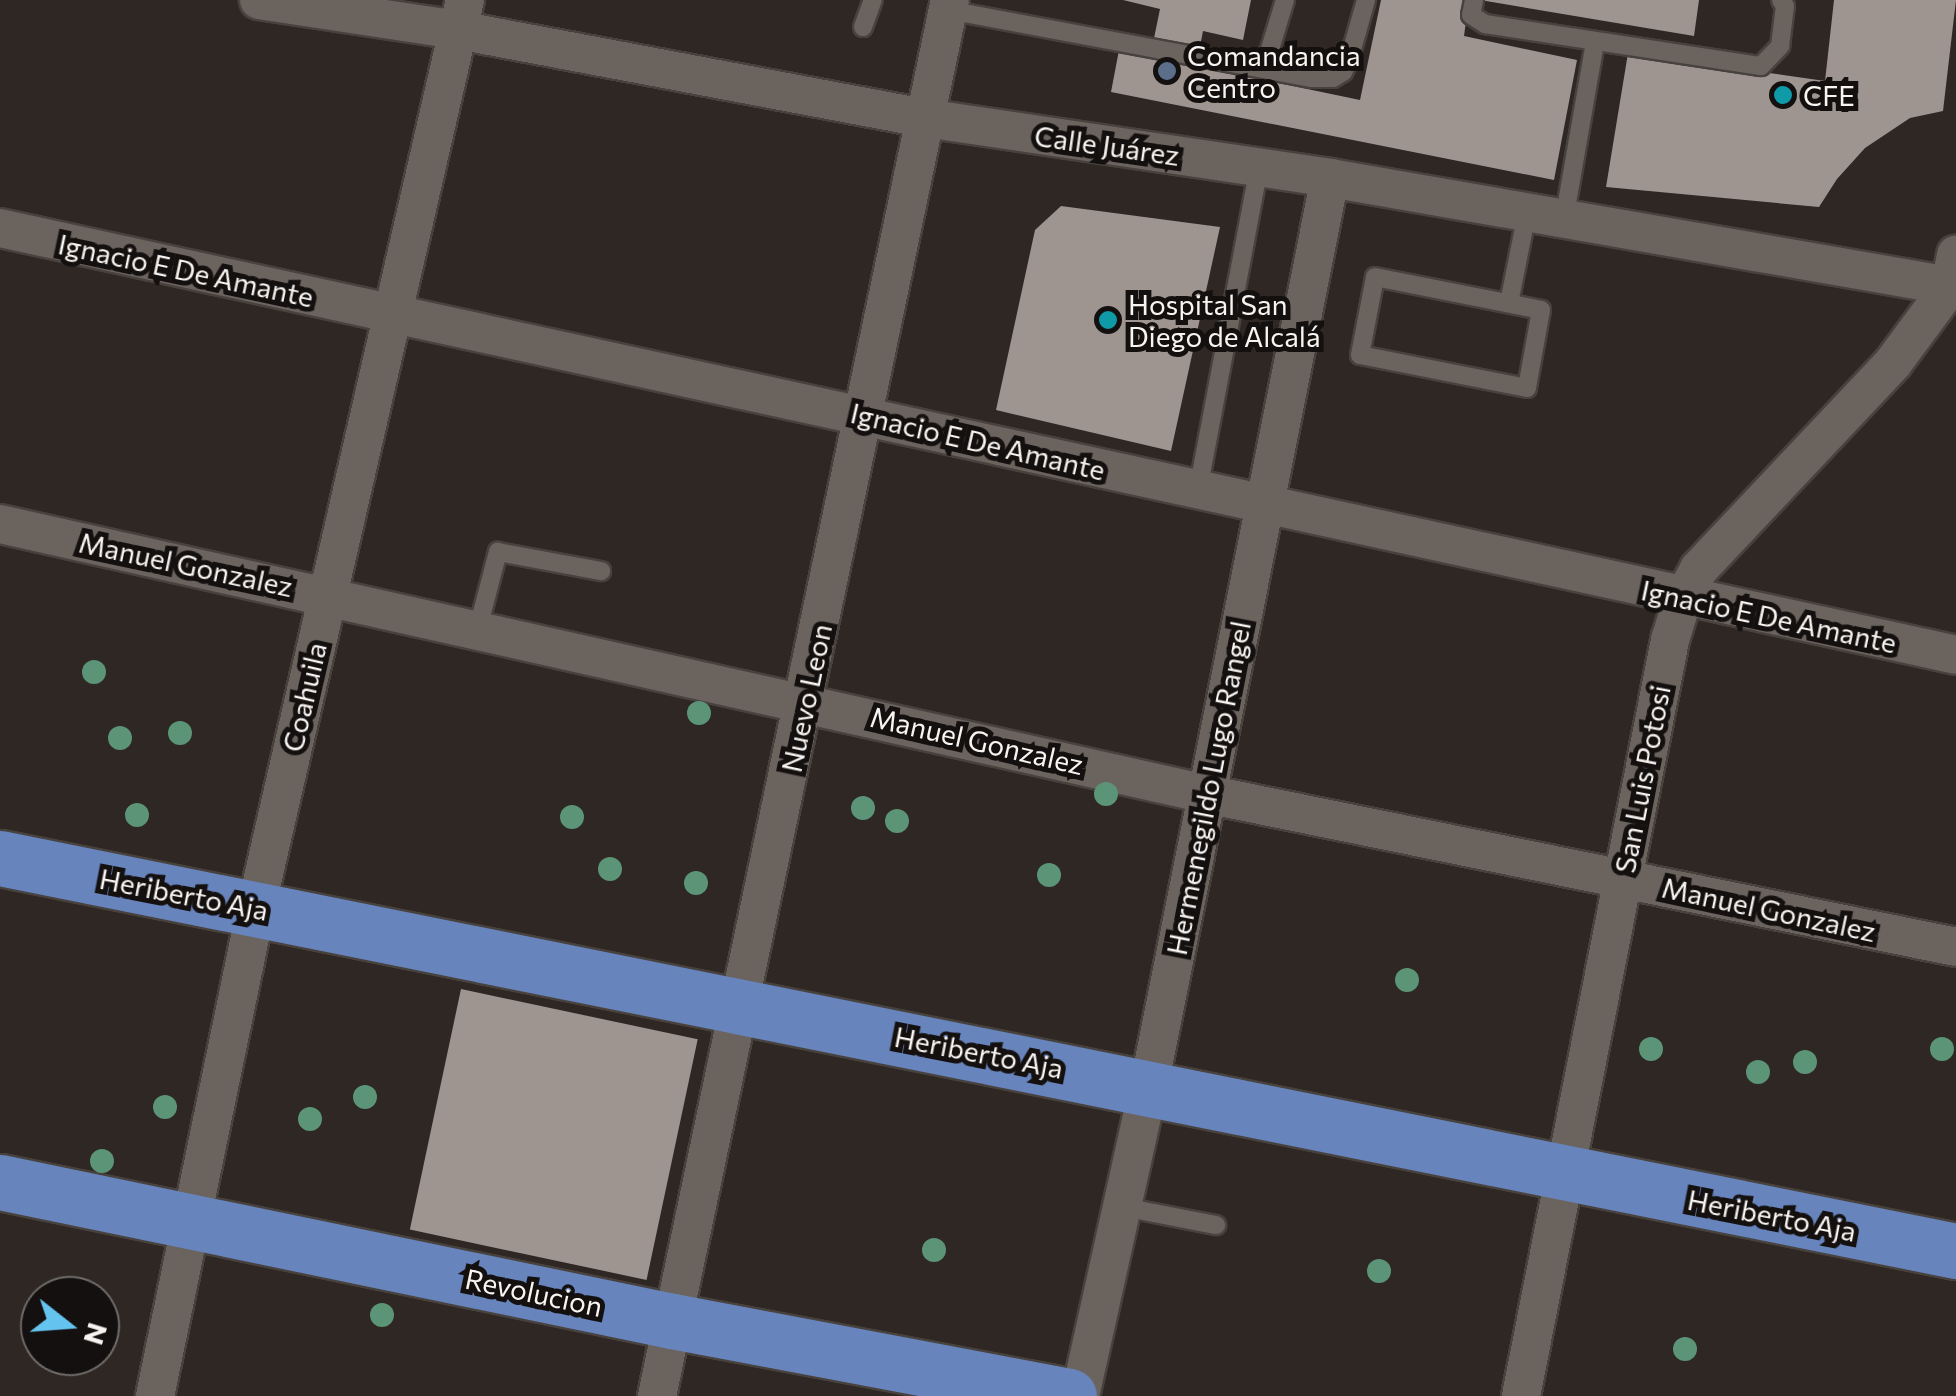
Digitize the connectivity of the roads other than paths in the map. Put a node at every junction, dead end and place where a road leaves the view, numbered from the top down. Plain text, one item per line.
1 (260, 0) edge
2 (873, 0) edge
3 (1285, 0) edge
4 (1366, 0) edge
5 (1474, 0) edge
6 (1780, 0) edge
7 (949, 5) edge
8 (462, 15) edge
9 (863, 27) dead end
10 (1595, 42) junction
11 (1264, 69) junction
12 (925, 118) junction
13 (1259, 167) junction
14 (1330, 178) junction
15 (1526, 213) junction
16 (1564, 220) junction
17 (0, 228) edge
18 (1954, 276) edge
19 (1509, 303) junction
20 (390, 315) junction
21 (863, 414) junction
22 (1198, 490) junction
23 (1265, 505) junction
24 (0, 524) edge
25 (601, 571) dead end
26 (328, 594) junction
27 (1683, 598) junction
28 (478, 628) junction
29 (1956, 655) edge
30 (806, 701) junction
31 (1206, 794) junction
32 (0, 858) edge
33 (1622, 879) junction
34 (256, 908) junction
35 (1956, 947) edge
36 (738, 1005) junction
37 (1149, 1086) junction
38 (1563, 1173) junction
39 (0, 1182) edge
40 (1123, 1207) junction
41 (192, 1222) junction
42 (1216, 1225) dead end
43 (1956, 1251) edge
44 (672, 1321) junction
45 (154, 1396) edge
46 (657, 1396) edge
47 (1069, 1396) edge
48 (1080, 1396) edge
49 (1520, 1396) edge

1 - 8 street, Calle Juárez
2 - 9 lane
3 - 11 lane
4 - 11 lane
5 - 10 lane
6 - 10 lane
7 - 11 lane
7 - 12 street, Nuevo Leon
8 - 12 street, Calle Juárez
8 - 20 street, Coahuila
10 - 16 lane
12 - 13 street, Calle Juárez
12 - 21 street, Nuevo Leon
13 - 14 street, Calle Juárez
13 - 22 lane
14 - 15 street, Calle Juárez
14 - 23 street, Hermenegildo Lugo Rangel
15 - 16 street, Calle Juárez
15 - 19 lane
16 - 18 street, Calle Juárez
17 - 20 street, Ignacio E De Amante
18 - 27 street, San Luis Potosi
19 - 19 lane
20 - 21 street, Ignacio E De Amante
20 - 26 street, Coahuila
21 - 22 street, Ignacio E De Amante
21 - 30 street, Nuevo Leon
22 - 23 street, Ignacio E De Amante
23 - 27 street, Ignacio E De Amante
23 - 31 street, Hermenegildo Lugo Rangel
24 - 26 street, Manuel Gonzalez
25 - 28 lane
26 - 28 street, Manuel Gonzalez
26 - 34 street, Coahuila
27 - 29 street, Ignacio E De Amante
27 - 33 street, San Luis Potosi
28 - 30 street, Manuel Gonzalez
30 - 31 street, Manuel Gonzalez
30 - 36 street, Nuevo Leon
31 - 33 street, Manuel Gonzalez
31 - 37 street, Hermenegildo Lugo Rangel
32 - 34 main road, Heriberto Aja
33 - 35 street, Manuel Gonzalez
33 - 38 street, San Luis Potosi
34 - 36 main road, Heriberto Aja
34 - 41 street, Coahuila
36 - 37 main road, Heriberto Aja
36 - 44 street, Nuevo Leon
37 - 38 main road, Heriberto Aja
37 - 40 street, Hermenegildo Lugo Rangel
38 - 43 main road, Heriberto Aja
38 - 49 street, San Luis Potosi
39 - 41 main road, Revolucion
40 - 42 lane
40 - 48 street, Hermenegildo Lugo Rangel
41 - 44 main road, Revolucion
41 - 45 street, Coahuila
44 - 46 street, Nuevo Leon
44 - 47 main road, Revolucion

